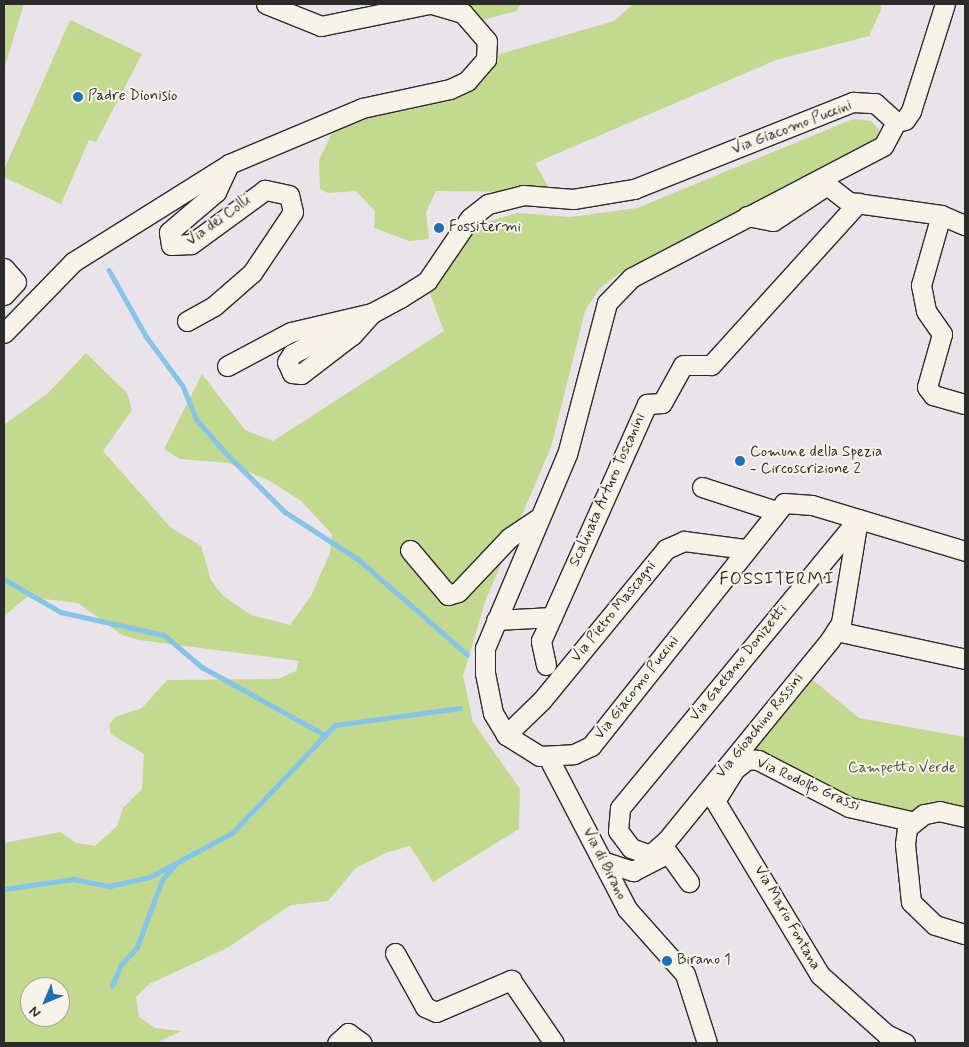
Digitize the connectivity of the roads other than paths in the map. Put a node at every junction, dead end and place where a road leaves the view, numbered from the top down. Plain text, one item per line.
1 (266, 4) edge
2 (429, 4) edge
3 (945, 4) edge
4 (896, 122) junction
5 (229, 164) junction
6 (858, 203) junction
7 (941, 215) junction
8 (747, 216) junction
9 (965, 225) edge
10 (4, 268) edge
11 (4, 295) edge
12 (187, 321) dead end
13 (4, 333) edge
14 (227, 366) dead end
15 (965, 404) edge
16 (702, 487) dead end
17 (776, 511) junction
18 (539, 518) junction
19 (858, 519) junction
20 (746, 549) junction
21 (410, 550) dead end
22 (965, 551) edge
23 (552, 617) junction
24 (496, 620) junction
25 (836, 631) junction
26 (965, 660) edge
27 (546, 665) dead end
28 (506, 735) junction
29 (548, 757) junction
30 (735, 768) joint
31 (620, 808) joint
32 (965, 817) edge
33 (911, 821) junction
34 (602, 861) junction
35 (689, 882) dead end
36 (965, 934) edge
37 (395, 953) dead end
38 (337, 1043) edge
39 (362, 1043) edge
40 (554, 1043) edge
41 (707, 1043) edge
42 (905, 1043) edge

1 - 2 street
2 - 5 street
3 - 4 street
4 - 8 street
4 - 14 street, Via Giacomo Puccini
5 - 12 street, Via dei Colli
5 - 13 street
6 - 7 street
6 - 8 street
6 - 23 street, Scalinata Arturo Toscanini
7 - 9 street
7 - 15 street
8 - 18 street
10 - 11 street
16 - 17 street
17 - 19 street
17 - 20 street, Via Giacomo Puccini
18 - 21 street
18 - 24 street
19 - 22 street
19 - 25 street, Via Gioachino Rossini
19 - 31 street, Via Gaetano Donizetti
20 - 28 street, Via Pietro Mascagni
20 - 29 street, Via Giacomo Puccini
23 - 24 street
23 - 27 street, Scalinata Arturo Toscanini
24 - 28 street
25 - 26 street
25 - 31 street, Via Gioachino Rossini
28 - 29 street
29 - 34 street, Via di Birano
30 - 33 street, Via Rodolfo Grassi
30 - 42 street, Via Mario Fontana
32 - 33 street
33 - 36 street
34 - 35 street
34 - 41 street, Via di Birano
37 - 40 street
38 - 39 street

